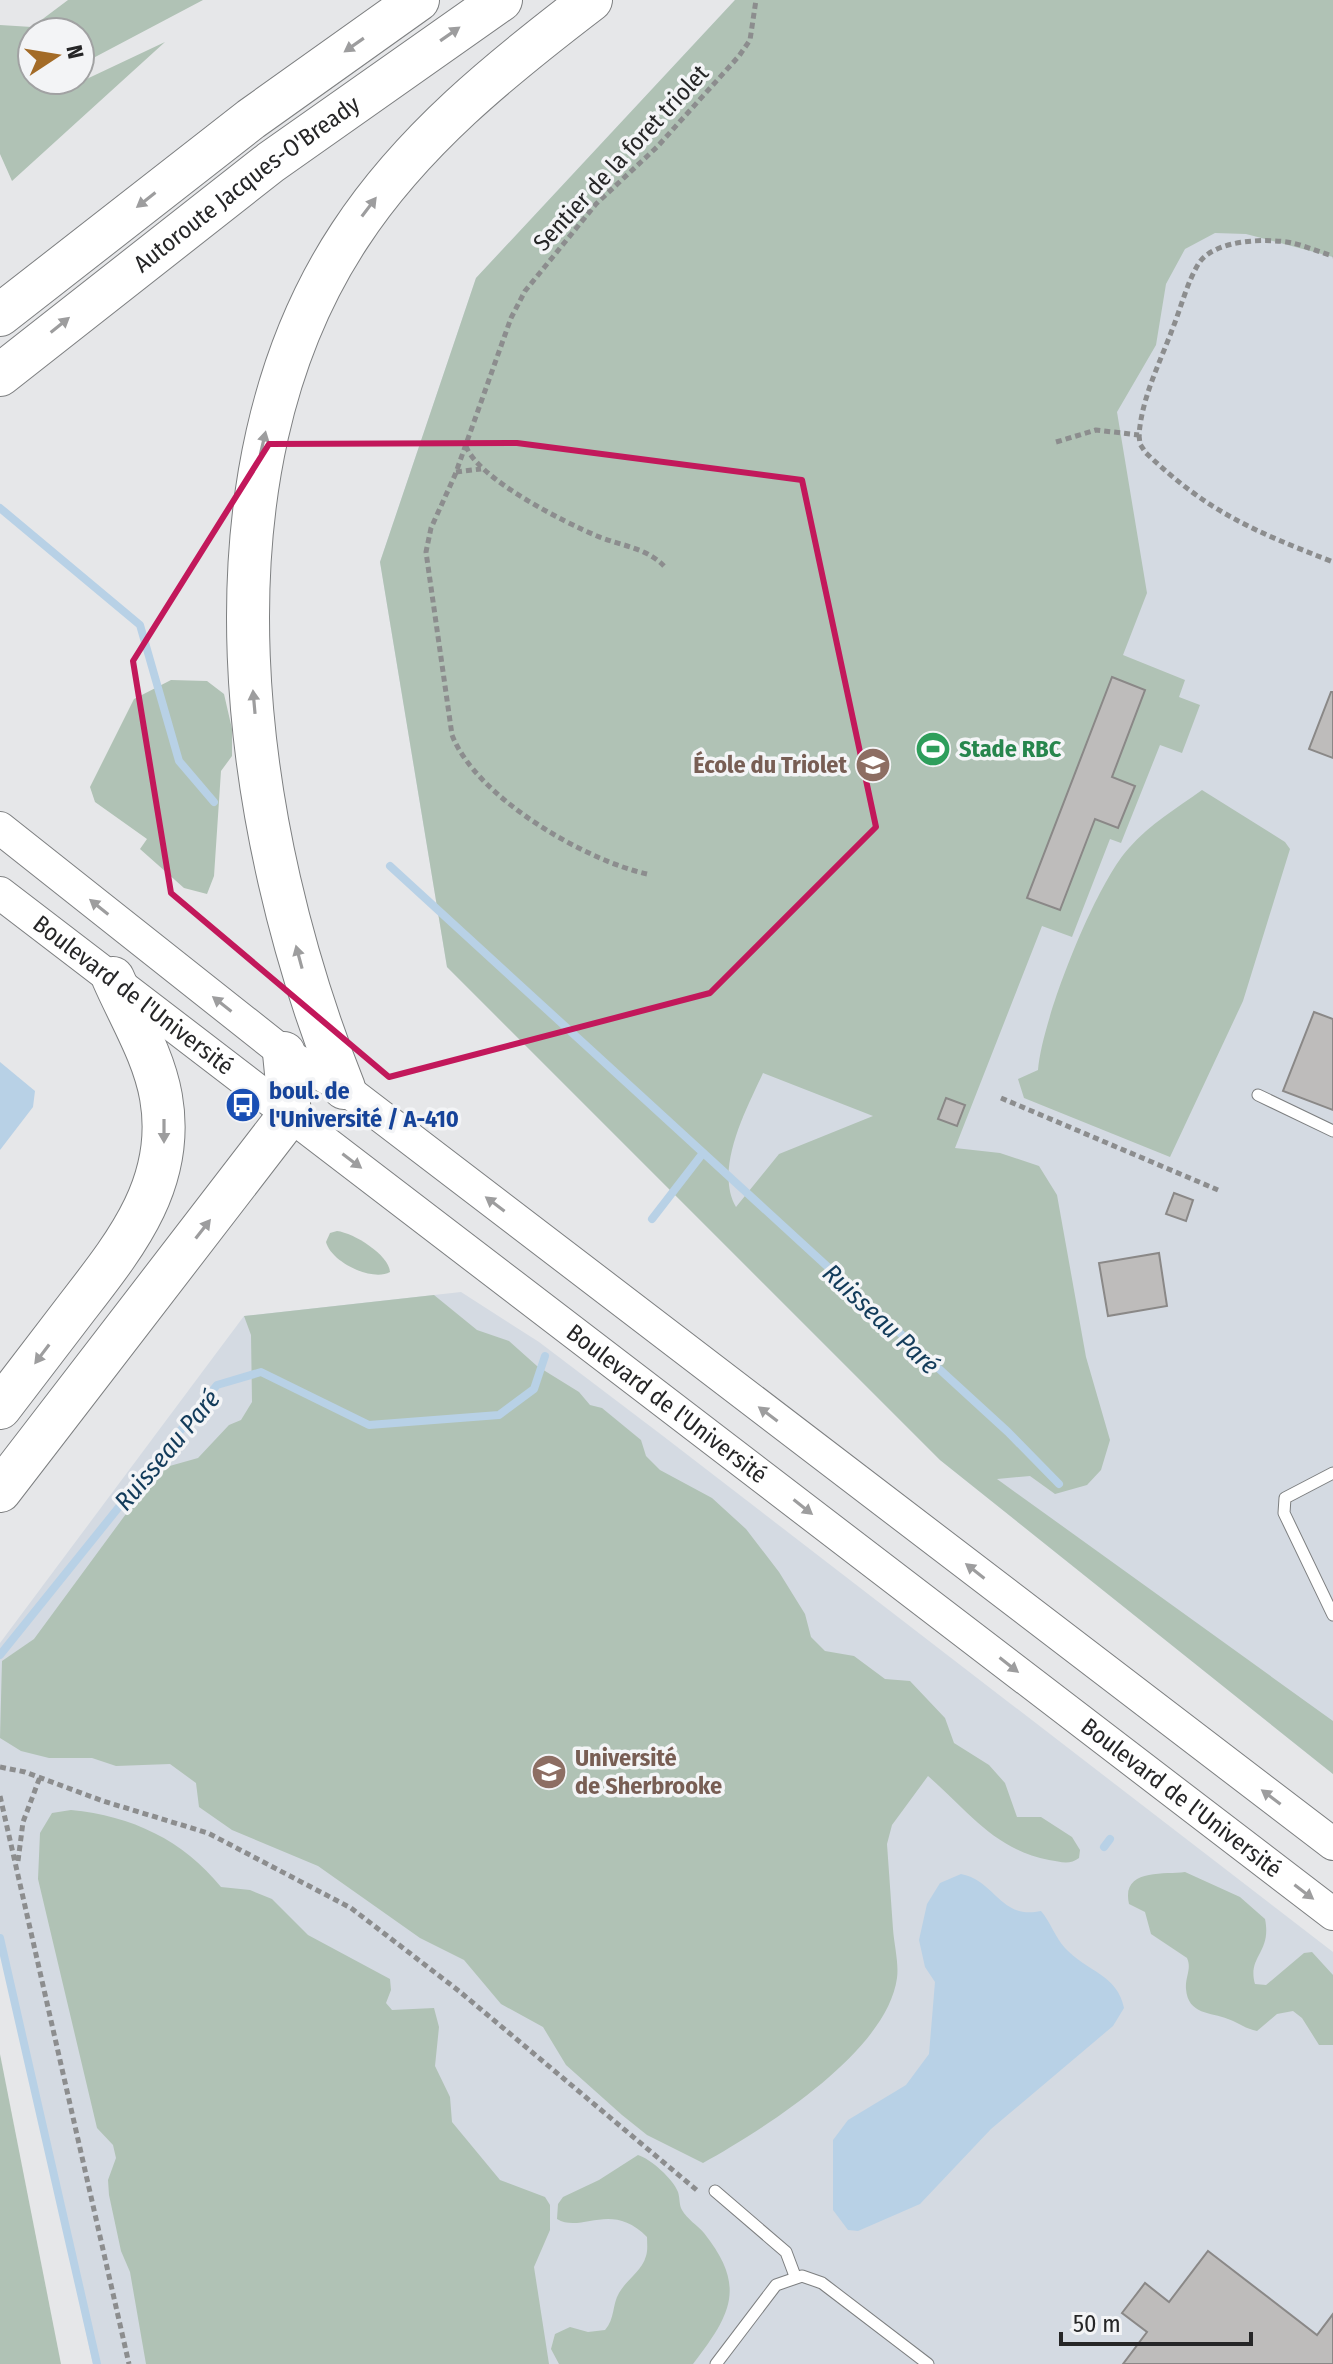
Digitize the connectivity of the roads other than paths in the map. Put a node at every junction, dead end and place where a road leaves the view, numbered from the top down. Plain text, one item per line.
1 (418, 0) edge
2 (501, 0) edge
3 (591, 0) edge
4 (0, 315) edge
5 (0, 375) edge
6 (0, 828) edge
7 (0, 893) edge
8 (113, 978) junction
9 (284, 1053) junction
10 (344, 1088) junction
11 (1258, 1095) dead end
12 (290, 1114) junction
13 (1333, 1131) edge
14 (0, 1408) edge
15 (1333, 1473) edge
16 (0, 1491) edge
17 (1333, 1615) edge
18 (1333, 1844) edge
19 (1333, 1914) edge
20 (715, 2191) road end
21 (795, 2276) junction
22 (716, 2364) edge
23 (928, 2364) edge

1 -> 4 highway, Autoroute Jacques-O'Bready
5 -> 2 highway, Autoroute Jacques-O'Bready
10 -> 3 highway
9 -> 6 main road, Boulevard de l'Université
7 - 8 main road, Boulevard de l'Université
8 - 12 main road, Boulevard de l'Université
8 -> 14 highway
9 - 10 main road, Boulevard de l'Université
9 - 12 highway
18 -> 10 main road, Boulevard de l'Université
11 - 13 lane
16 -> 12 highway
12 -> 19 main road, Boulevard de l'Université
15 - 17 lane
20 - 21 lane
21 - 22 lane
21 - 23 lane

